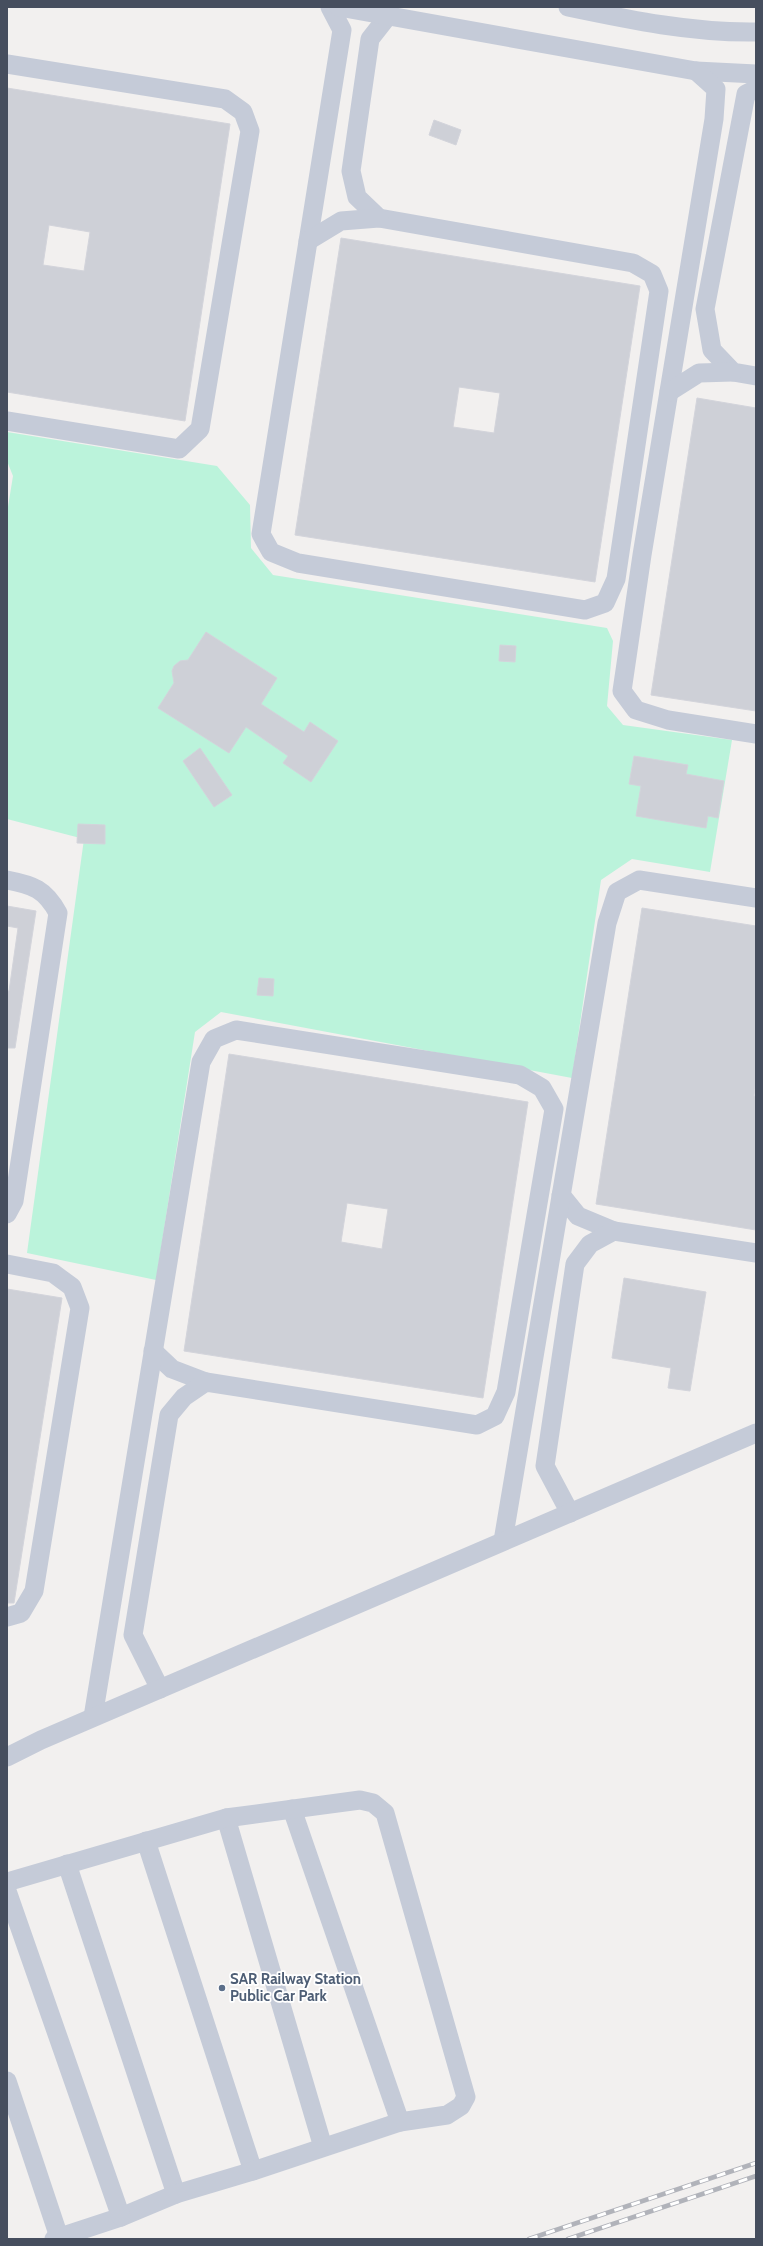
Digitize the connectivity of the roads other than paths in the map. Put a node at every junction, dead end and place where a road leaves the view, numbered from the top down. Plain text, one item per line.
1 (330, 7) edge
2 (339, 7) edge
3 (568, 7) edge
4 (624, 13) edge
5 (388, 16) junction
6 (756, 32) edge
7 (7, 64) edge
8 (696, 71) junction
9 (756, 74) edge
10 (756, 89) edge
11 (379, 218) junction
12 (308, 241) junction
13 (733, 372) junction
14 (756, 376) edge
15 (669, 392) junction
16 (7, 421) edge
17 (756, 734) edge
18 (7, 880) edge
19 (756, 898) edge
20 (561, 1195) junction
21 (7, 1214) edge
22 (614, 1230) junction
23 (756, 1253) edge
24 (7, 1264) edge
25 (153, 1351) junction
26 (206, 1382) junction
27 (756, 1433) edge
28 (570, 1513) junction
29 (503, 1541) junction
30 (7, 1617) edge
31 (160, 1688) junction
32 (93, 1717) junction
33 (41, 1740) junction
34 (7, 1746) edge
35 (7, 1757) edge
36 (292, 1809) junction
37 (226, 1818) junction
38 (146, 1841) junction
39 (67, 1864) junction
40 (7, 1882) edge
41 (7, 1891) edge
42 (7, 2081) edge
43 (400, 2122) junction
44 (323, 2147) junction
45 (253, 2171) junction
46 (176, 2194) junction
47 (122, 2217) junction
48 (56, 2238) edge

1 - 12 street
2 - 5 street
3 - 4 street
4 - 6 street
5 - 8 street
5 - 11 street
7 - 16 street
8 - 9 street
8 - 15 street
10 - 13 street
11 - 12 street
11 - 12 street
13 - 14 street
13 - 15 street
15 - 17 street
18 - 21 street
19 - 20 street
20 - 22 street
20 - 29 street
22 - 23 street
22 - 28 street
24 - 30 street
25 - 26 street
25 - 26 street
25 - 32 street
26 - 31 street
27 - 28 street
28 - 29 street
29 - 31 street
31 - 32 street
32 - 33 street
33 - 34 street
33 - 35 street
36 - 37 street
36 - 43 street
36 - 43 street
37 - 38 street
37 - 44 street
38 - 39 street
38 - 45 street
39 - 40 street
39 - 46 street
41 - 47 street
42 - 48 street
43 - 44 street
44 - 45 street
45 - 46 street
46 - 47 street
47 - 48 street

